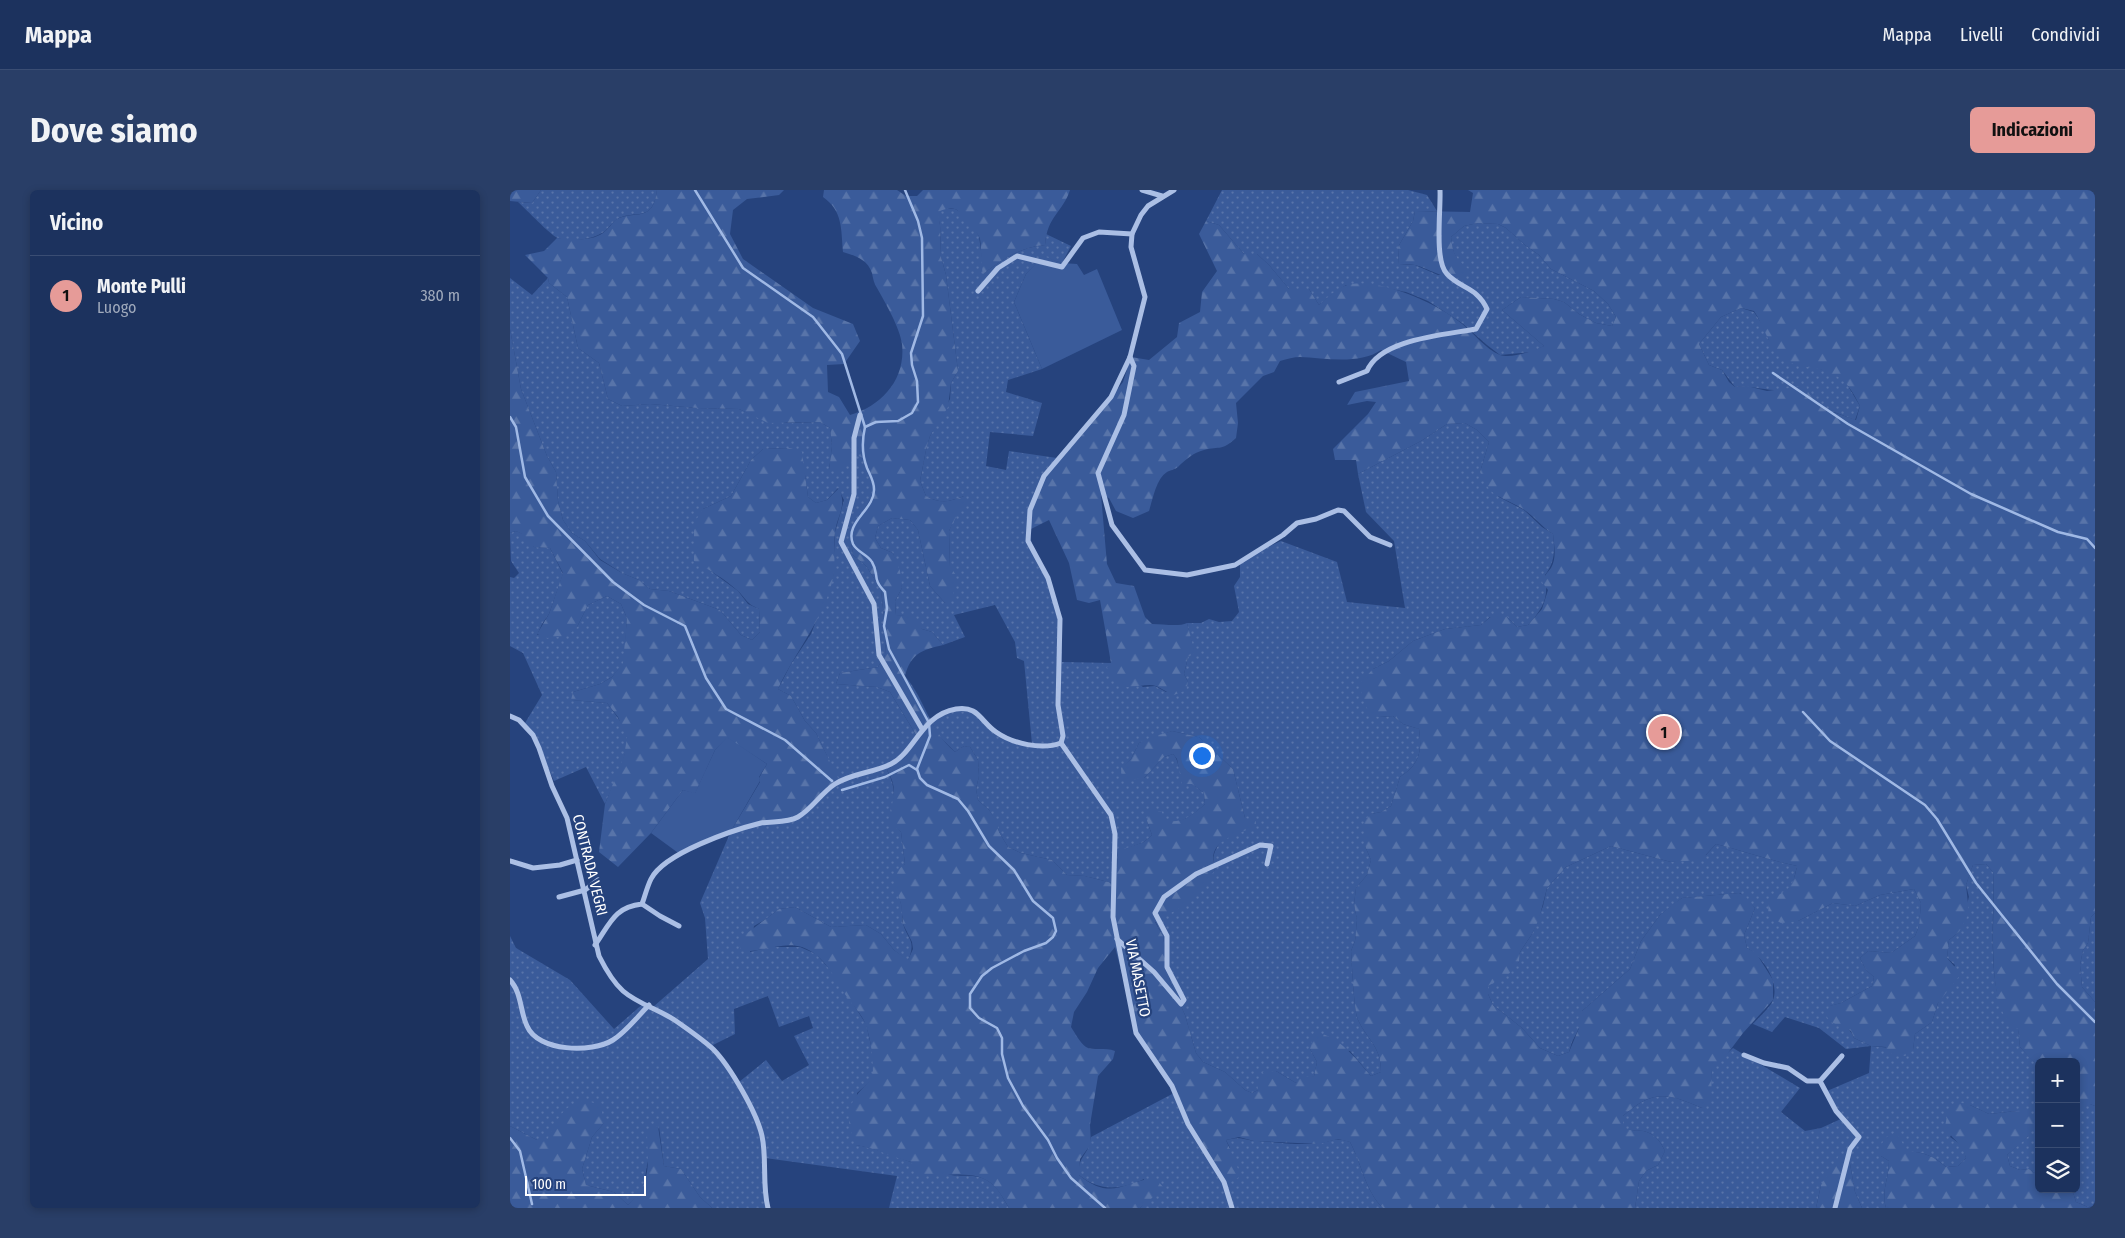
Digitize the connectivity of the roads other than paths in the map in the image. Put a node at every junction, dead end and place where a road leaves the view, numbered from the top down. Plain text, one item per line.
1 (1142, 190) edge
2 (1174, 190) edge
3 (1440, 190) edge
4 (1162, 196) junction
5 (1132, 234) junction
6 (978, 290) dead end
7 (1130, 356) junction
8 (1339, 382) dead end
9 (860, 415) dead end
10 (1390, 545) dead end
11 (510, 716) edge
12 (923, 728) junction
13 (1061, 743) junction
14 (577, 860) junction
15 (510, 861) edge
16 (1268, 864) dead end
17 (598, 880) dead end
18 (585, 890) junction
19 (559, 897) dead end
20 (642, 904) junction
21 (679, 926) dead end
22 (1117, 939) junction
23 (595, 946) junction
24 (510, 980) edge
25 (649, 1006) junction
26 (1744, 1056) dead end
27 (1842, 1056) dead end
28 (1820, 1081) junction
29 (768, 1208) edge
30 (1232, 1208) edge
31 (1835, 1208) edge

1 - 4 street
2 - 4 street
3 - 8 street
4 - 5 street
5 - 6 street
5 - 7 street
7 - 10 street
7 - 13 street
9 - 12 street
11 - 14 street, CONTRADA VEGRI
12 - 13 street
12 - 20 street
13 - 22 street, VIA MASETTO
14 - 15 street
14 - 18 street, CONTRADA VEGRI
16 - 22 street
17 - 18 street
18 - 19 street
18 - 23 street, CONTRADA VEGRI
20 - 21 street
20 - 23 street, CONTRADA VEGRI
22 - 30 street, VIA MASETTO
23 - 25 street, CONTRADA VEGRI
24 - 25 street
25 - 29 street, CONTRADA VEGRI
26 - 28 street
27 - 28 street
28 - 31 street

